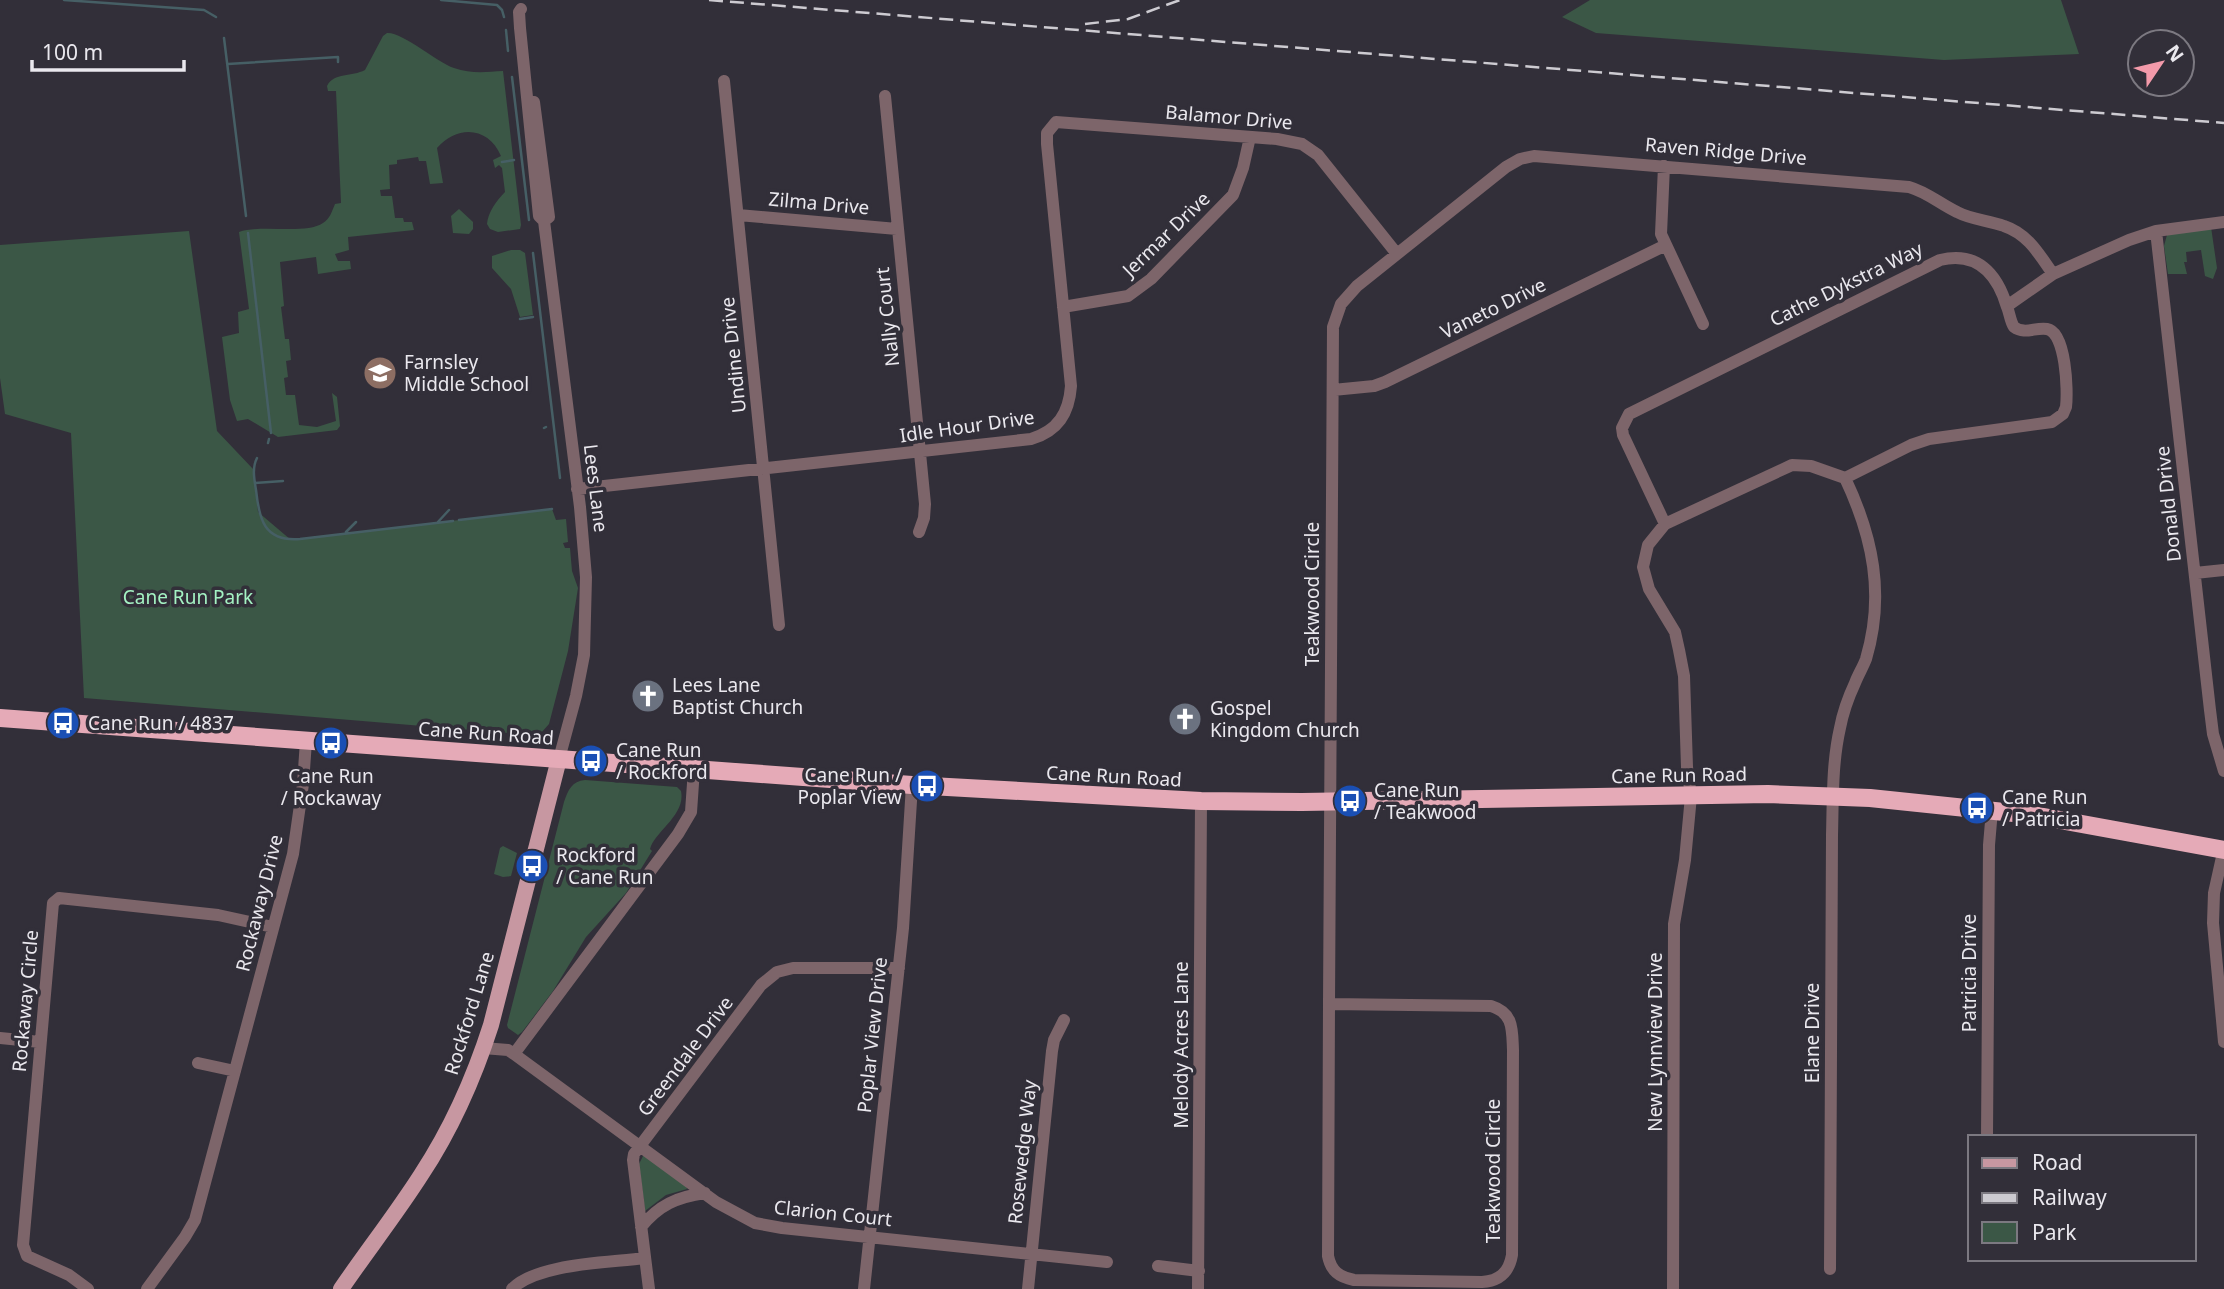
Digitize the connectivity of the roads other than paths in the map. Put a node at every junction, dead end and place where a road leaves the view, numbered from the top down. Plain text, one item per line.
1 (521, 4) edge
2 (724, 81) dead end
3 (884, 96) dead end
4 (1051, 127) joint
5 (1250, 137) junction
6 (1664, 166) junction
7 (738, 215) junction
8 (2224, 222) edge
9 (897, 229) junction
10 (2157, 231) junction
11 (1666, 245) junction
12 (1397, 254) junction
13 (2053, 274) junction
14 (2007, 306) junction
15 (1063, 307) junction
16 (1703, 324) dead end
17 (1333, 390) junction
18 (920, 452) junction
19 (764, 470) junction
20 (1845, 478) junction
21 (577, 489) junction
22 (1665, 524) junction
23 (919, 532) dead end
24 (2224, 570) edge
25 (2195, 573) junction
26 (779, 625) dead end
27 (0, 718) edge
28 (306, 741) junction
29 (559, 759) junction
30 (694, 769) junction
31 (2224, 771) edge
32 (912, 785) junction
33 (1691, 796) junction
34 (1833, 796) junction
35 (1202, 801) junction
36 (1330, 801) junction
37 (1992, 810) junction
38 (2224, 850) edge
39 (273, 927) junction
40 (899, 968) junction
41 (1329, 1004) junction
42 (1064, 1020) dead end
43 (0, 1038) edge
44 (40, 1042) junction
45 (2224, 1042) edge
46 (484, 1048) junction
47 (514, 1054) junction
48 (198, 1063) dead end
49 (235, 1071) junction
50 (1987, 1135) edge
51 (642, 1145) junction
52 (705, 1193) junction
53 (641, 1227) junction
54 (869, 1237) junction
55 (1031, 1254) junction
56 (645, 1258) junction
57 (1107, 1262) dead end
58 (1158, 1266) dead end
59 (1830, 1269) dead end
60 (1199, 1271) junction
61 (88, 1289) edge
62 (147, 1289) edge
63 (341, 1289) edge
64 (512, 1289) edge
65 (649, 1289) edge
66 (864, 1289) edge
67 (1028, 1289) edge
68 (1198, 1289) edge
69 (1673, 1289) edge

1 - 21 street, Lees Lane
2 - 7 street, Undine Drive
3 - 9 street, Nally Court
4 - 5 street, Balamor Drive
4 - 15 street, Idle Hour Drive
5 - 12 street, Balamor Drive
5 - 15 street, Jermar Drive
6 - 11 street
6 - 12 street, Raven Ridge Drive
6 - 13 street, Raven Ridge Drive
7 - 9 street, Zilma Drive
7 - 19 street, Undine Drive
8 - 10 street
9 - 18 street, Nally Court
10 - 13 street
10 - 25 street, Donald Drive
11 - 16 street
11 - 17 street, Vaneto Drive
12 - 17 street, Teakwood Circle
13 - 14 street
14 - 20 street, Cathe Dykstra Way
14 - 22 street, Cathe Dykstra Way
15 - 18 street, Idle Hour Drive
17 - 36 street, Teakwood Circle
18 - 19 street, Idle Hour Drive
18 - 23 street, Nally Court
19 - 21 street, Idle Hour Drive
19 - 26 street, Undine Drive
20 - 22 street
20 - 34 street
21 - 29 street, Lees Lane
22 - 33 street, New Lynnview Drive
24 - 25 street
25 - 31 street, Donald Drive
27 - 28 highway, Cane Run Road
28 - 29 highway, Cane Run Road
28 - 39 street, Rockaway Drive
29 - 30 highway, Cane Run Road
29 - 46 main road, Rockford Lane
30 - 32 highway, Cane Run Road
30 - 47 street
32 - 35 highway, Cane Run Road
32 - 40 street, Poplar View Drive
33 - 34 highway, Cane Run Road
33 - 36 highway, Cane Run Road
33 - 69 street, New Lynnview Drive
34 - 37 highway, Cane Run Road
34 - 59 street, Elane Drive
35 - 36 highway, Cane Run Road
35 - 60 street, Melody Acres Lane
36 - 41 street, Teakwood Circle
37 - 38 highway, Cane Run Road
37 - 50 street, Patricia Drive
38 - 45 street
39 - 44 street, Rockaway Circle
39 - 49 street, Rockaway Drive
40 - 51 street, Greendale Drive
40 - 54 street, Poplar View Drive
41 - 41 street, Teakwood Circle
42 - 55 street, Rosewedge Way
43 - 44 street
44 - 61 street, Rockaway Circle
46 - 47 street, Clarion Court
46 - 63 main road, Rockford Lane
47 - 51 street, Clarion Court
48 - 49 street
49 - 62 street, Rockaway Drive
51 - 52 street, Clarion Court
51 - 53 street, Greendale Drive
52 - 53 street
52 - 54 street, Clarion Court
53 - 56 street, Greendale Drive
54 - 55 street, Clarion Court
54 - 66 street, Poplar View Drive
55 - 57 street, Clarion Court
55 - 67 street, Rosewedge Way
56 - 64 street
56 - 65 street, Greendale Drive
58 - 60 street
60 - 68 street, Melody Acres Lane

